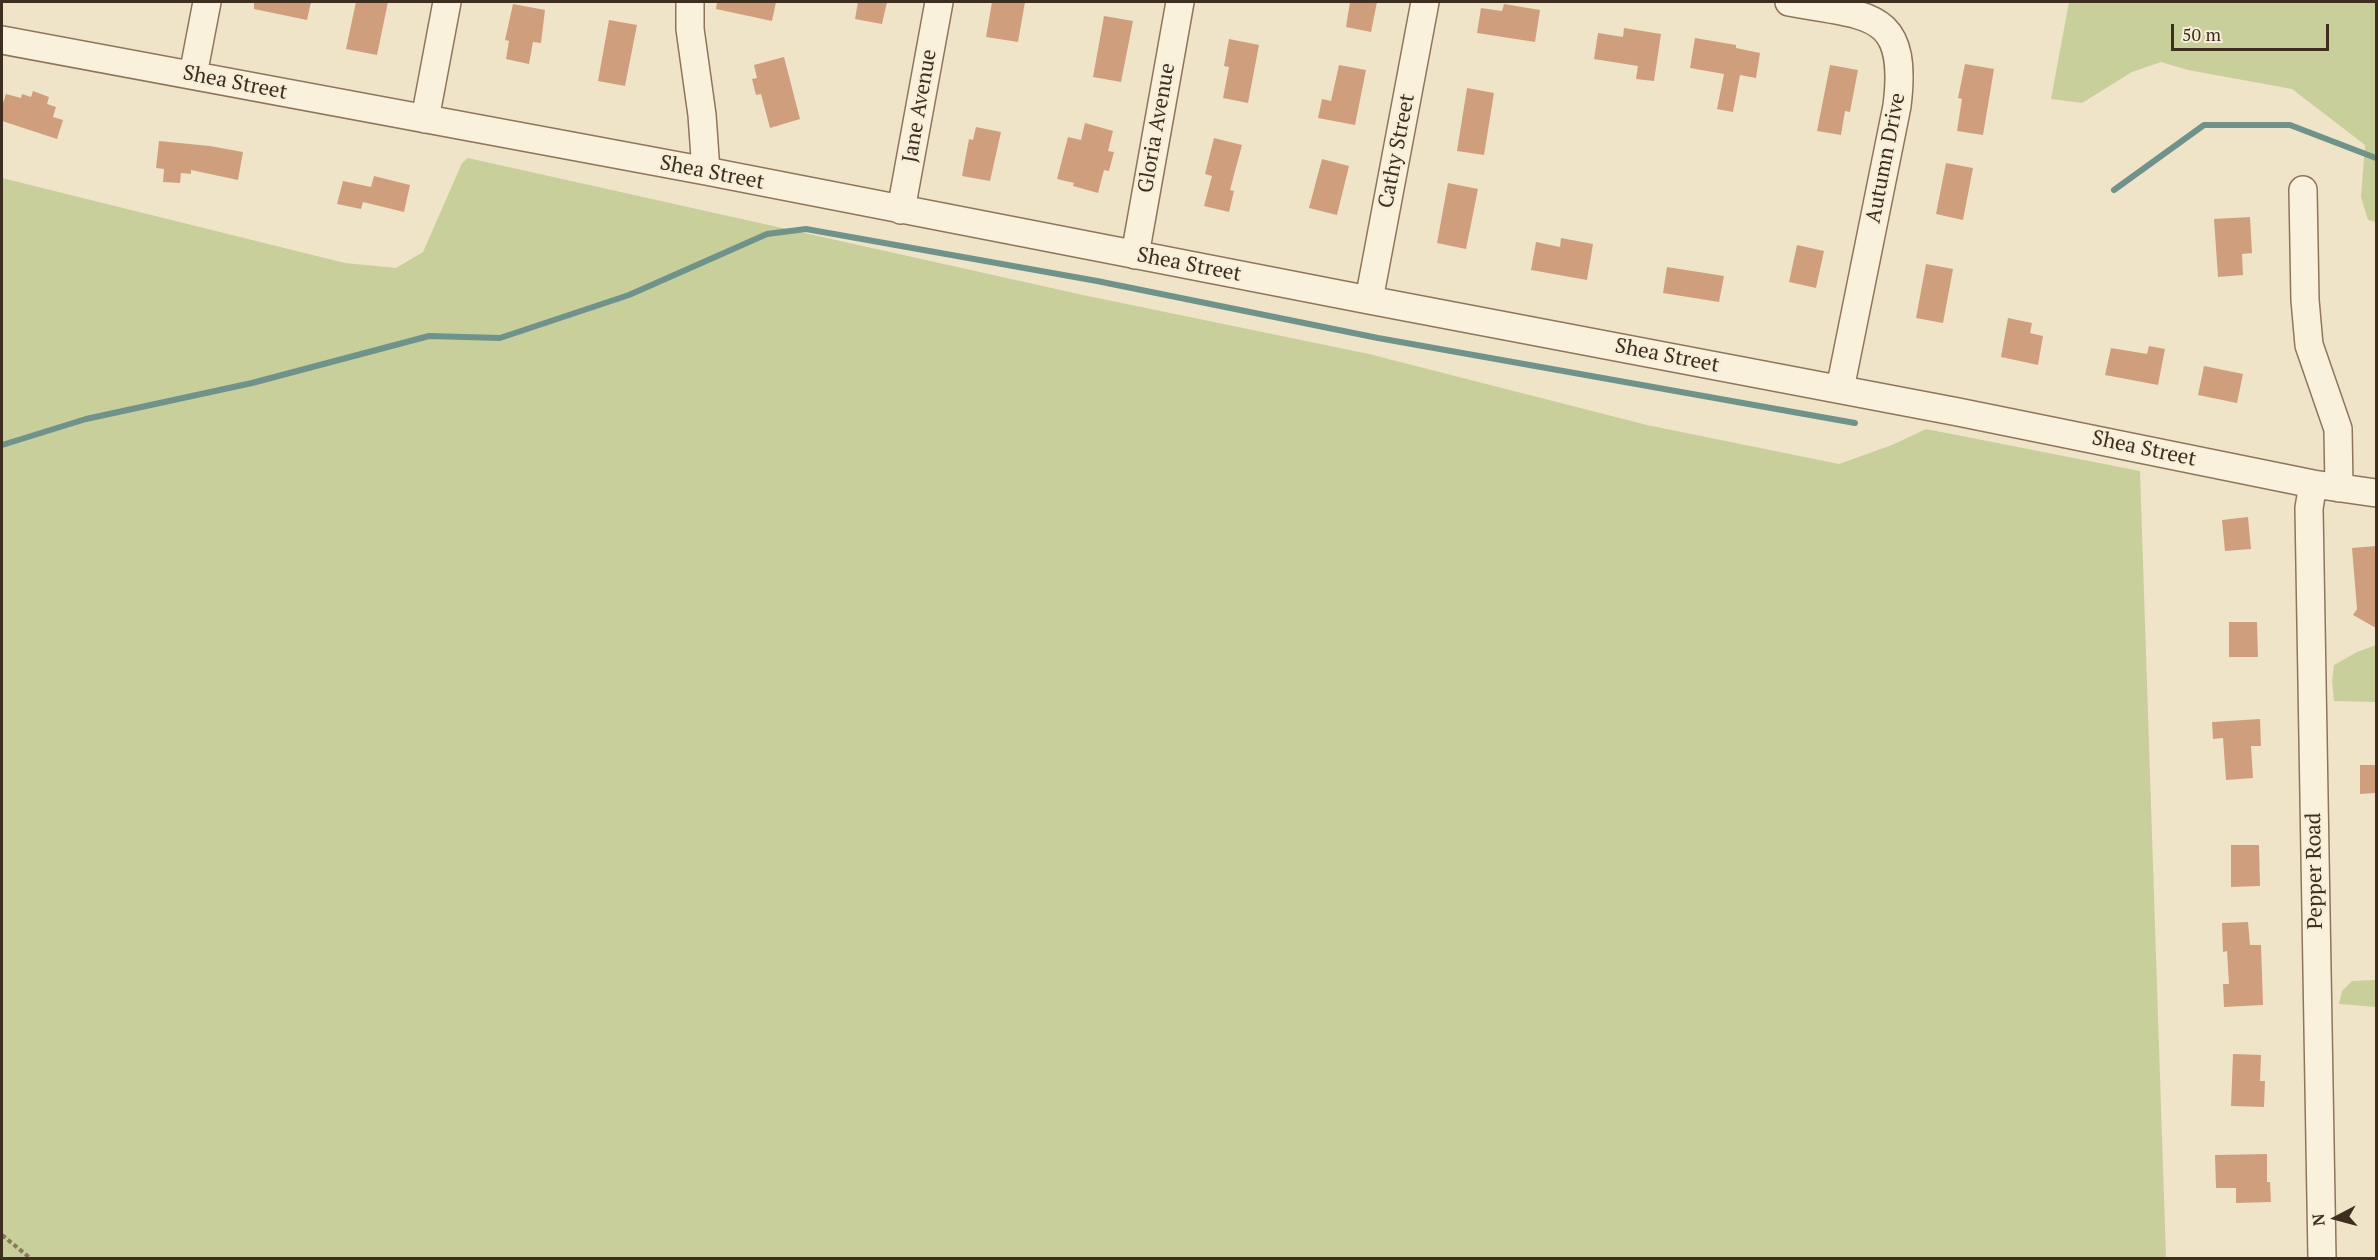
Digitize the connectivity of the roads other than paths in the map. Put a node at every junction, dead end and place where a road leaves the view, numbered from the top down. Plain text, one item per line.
1 (207, 2) edge
2 (447, 2) edge
3 (690, 2) edge
4 (939, 2) edge
5 (1180, 2) edge
6 (1425, 2) edge
7 (1789, 2) edge
8 (2, 40) edge
9 (193, 75) junction
10 (425, 119) junction
11 (706, 171) junction
12 (2303, 190) dead end
13 (901, 210) junction
14 (1135, 255) junction
15 (1369, 300) junction
16 (1840, 389) junction
17 (2313, 484) junction
18 (2339, 488) junction
19 (2376, 493) edge
20 (2322, 1258) edge

1 - 9 street
2 - 10 street
3 - 11 street
4 - 13 street, Jane Avenue
5 - 14 street, Gloria Avenue
6 - 15 street, Cathy Street
7 - 16 street, Autumn Drive
8 - 9 street, Shea Street
9 - 10 street, Shea Street
10 - 11 street, Shea Street
11 - 13 street, Shea Street
12 - 18 street
13 - 14 street, Shea Street
14 - 15 street, Shea Street
15 - 16 street, Shea Street
16 - 17 street, Shea Street
17 - 18 street, Shea Street
17 - 20 street, Pepper Road
18 - 19 street, Shea Street

